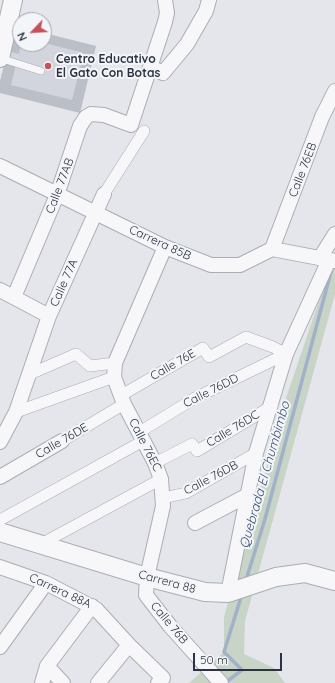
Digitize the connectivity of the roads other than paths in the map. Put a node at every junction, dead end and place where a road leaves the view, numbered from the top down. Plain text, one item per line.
1 (13, 0) edge
2 (165, 0) edge
3 (209, 0) edge
4 (0, 58) edge
5 (157, 70) junction
6 (41, 72) dead end
7 (335, 91) edge
8 (144, 131) dead end
9 (0, 166) edge
10 (104, 194) joint
11 (57, 195) junction
12 (95, 213) junction
13 (335, 234) edge
14 (166, 246) junction
15 (272, 248) junction
16 (328, 259) edge
17 (0, 290) edge
18 (14, 297) junction
19 (49, 316) junction
20 (286, 354) junction
21 (116, 363) junction
22 (30, 374) junction
23 (114, 377) junction
24 (122, 400) junction
25 (272, 406) junction
26 (16, 412) junction
27 (141, 437) junction
28 (62, 441) joint
29 (0, 442) edge
30 (256, 453) junction
31 (155, 463) junction
32 (0, 477) edge
33 (162, 479) junction
34 (246, 496) junction
35 (163, 498) junction
36 (0, 520) edge
37 (195, 522) dead end
38 (0, 532) edge
39 (41, 544) junction
40 (0, 567) edge
41 (147, 577) junction
42 (335, 581) edge
43 (46, 584) junction
44 (239, 590) junction
45 (92, 606) junction
46 (6, 628) edge
47 (128, 645) junction
48 (0, 647) edge
49 (47, 666) junction
50 (160, 681) edge
51 (42, 683) edge
52 (63, 683) edge
53 (98, 683) edge
54 (221, 683) edge

1 - 4 street
2 - 5 street
3 - 5 street
4 - 6 lane
5 - 11 street, Calle 77AB
7 - 15 street, Calle 76EB
8 - 10 street, Calle 77A
9 - 11 street, Carrera 85B
10 - 12 street, Calle 77A
11 - 12 street, Carrera 85B
11 - 18 street, Calle 77AB
12 - 14 street, Carrera 85B
12 - 19 street, Calle 77A
13 - 16 street
14 - 15 street, Carrera 85B
14 - 21 street, Calle 76EC
15 - 16 street
16 - 20 street
17 - 18 street
18 - 19 street
19 - 22 street, Calle 77A
20 - 24 street, Calle 76E
20 - 25 street
20 - 27 street, Calle 76DD
21 - 22 street
21 - 23 street, Calle 76EC
22 - 26 street, Calle 77A
23 - 24 street, Calle 76EC
23 - 26 street
24 - 27 street, Calle 76EC
24 - 28 street, Calle 76DE
25 - 30 street
25 - 31 street, Calle 76DC
26 - 29 street, Calle 77A
27 - 31 street, Calle 76EC
27 - 36 street, Calle 76DD
28 - 32 street, Calle 76DE
30 - 34 street
30 - 35 street, Calle 76DB
31 - 33 street, Calle 76EC
33 - 35 street, Calle 76EC
33 - 39 street
34 - 37 street
34 - 44 street
35 - 41 street, Calle 76EC
38 - 39 street, Carrera 88
39 - 41 street, Carrera 88
40 - 43 street, Carrera 88A
41 - 44 street, Carrera 88
41 - 54 street, Calle 76B
42 - 44 street, Carrera 88
43 - 45 street, Carrera 88A
43 - 46 street
45 - 47 street, Carrera 88A
45 - 49 street
46 - 48 street
47 - 50 street, Carrera 88A
47 - 53 street
49 - 51 street
49 - 52 street

